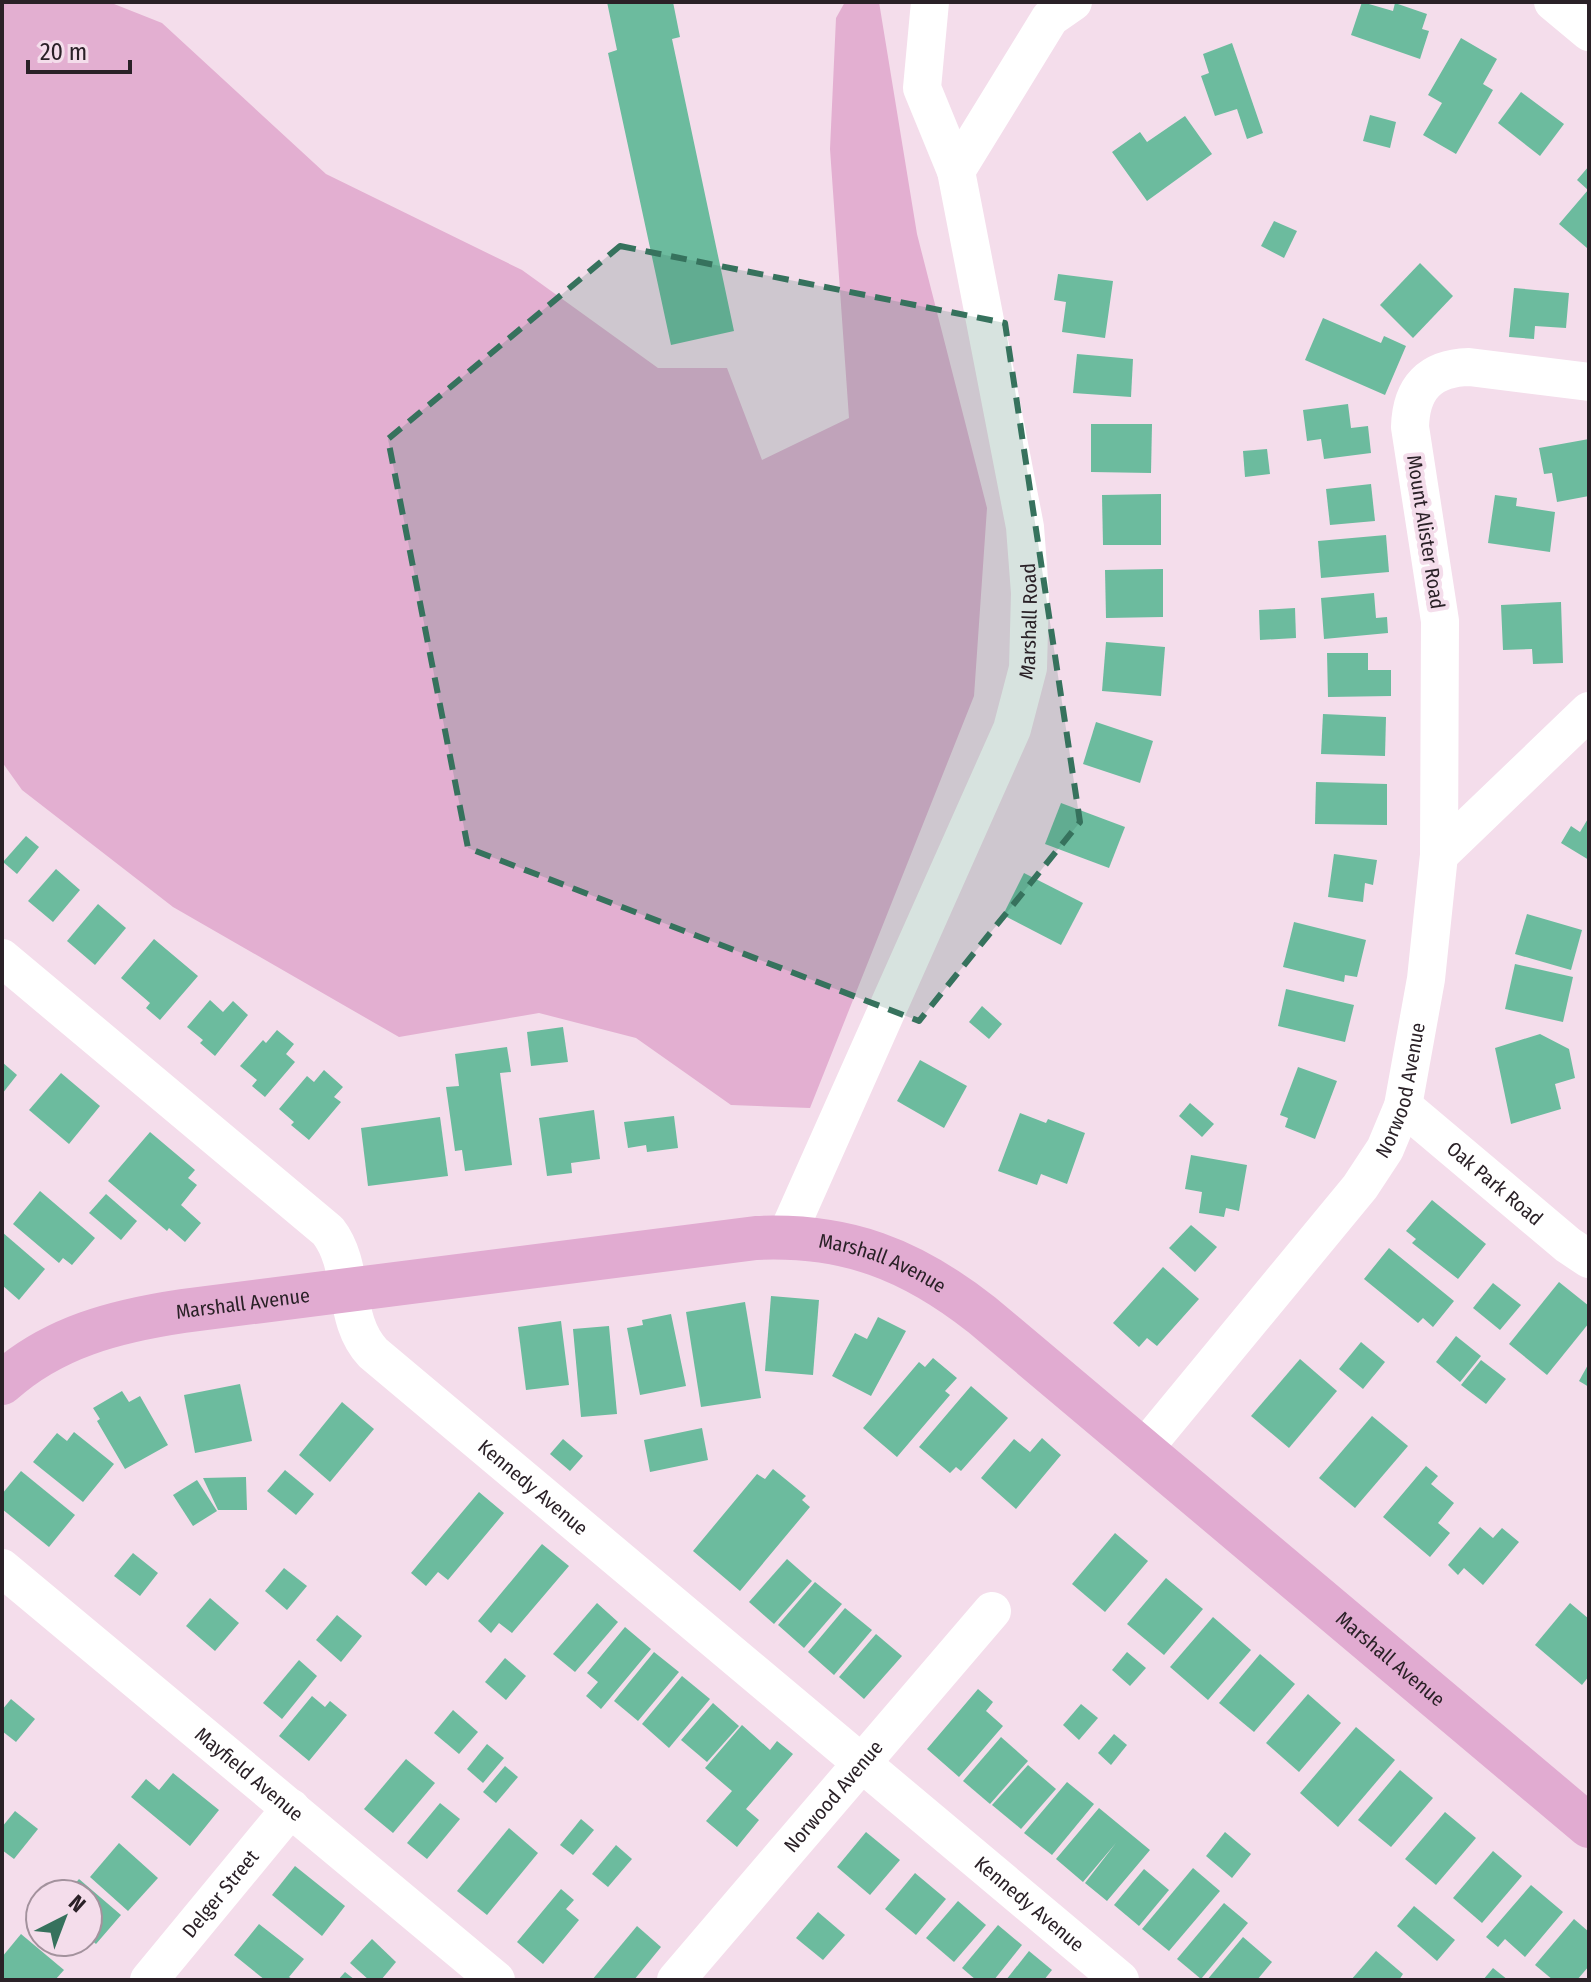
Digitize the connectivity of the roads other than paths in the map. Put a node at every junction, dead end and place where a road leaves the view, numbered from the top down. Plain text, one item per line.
1 (930, 2) edge
2 (1073, 2) edge
3 (1553, 2) edge
4 (1589, 32) edge
5 (956, 171) junction
6 (1589, 382) edge
7 (1589, 711) edge
8 (1439, 855) junction
9 (2, 958) edge
10 (1403, 1106) junction
11 (786, 1237) junction
12 (1589, 1259) edge
13 (348, 1290) junction
14 (2, 1383) edge
15 (1143, 1450) junction
16 (2, 1568) edge
17 (992, 1611) dead end
18 (862, 1763) junction
19 (291, 1808) junction
20 (1589, 1826) edge
21 (149, 1980) edge
22 (496, 1980) edge
23 (676, 1980) edge
24 (1120, 1980) edge

1 - 5 street, Marshall Road
2 - 5 street
3 - 4 street
5 - 11 street, Marshall Road
6 - 8 street, Mount Alister Road
7 - 8 street
8 - 10 street, Norwood Avenue
9 - 13 street, Kennedy Avenue
10 - 12 street, Oak Park Road
10 - 15 street, Norwood Avenue
11 - 13 main road, Marshall Avenue
11 - 15 main road, Marshall Avenue
13 - 14 main road, Marshall Avenue
13 - 18 street, Kennedy Avenue
15 - 20 main road, Marshall Avenue
16 - 19 street, Mayfield Avenue
17 - 18 street, Norwood Avenue
18 - 23 street, Norwood Avenue
18 - 24 street, Kennedy Avenue
19 - 21 street, Delger Street
19 - 22 street, Mayfield Avenue

